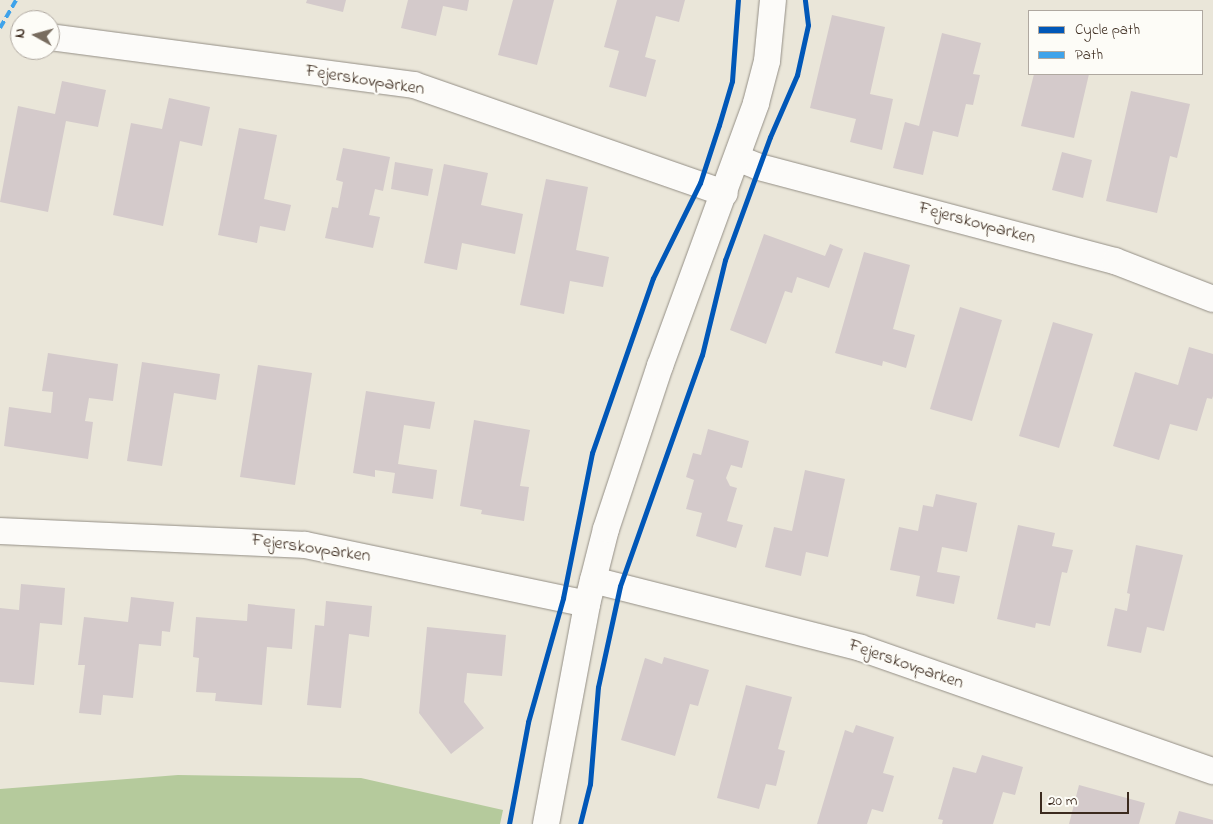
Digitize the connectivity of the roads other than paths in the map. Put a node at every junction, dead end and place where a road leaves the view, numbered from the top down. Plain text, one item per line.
1 (773, 0) edge
2 (60, 38) edge
3 (737, 158) junction
4 (725, 193) junction
5 (1213, 299) edge
6 (0, 531) edge
7 (590, 592) junction
8 (1213, 771) edge
9 (546, 824) edge

1 - 3 street
2 - 4 street, Fejerskovparken
3 - 4 street
3 - 5 street, Fejerskovparken
4 - 7 street
6 - 7 street, Fejerskovparken
7 - 8 street, Fejerskovparken
7 - 9 street

